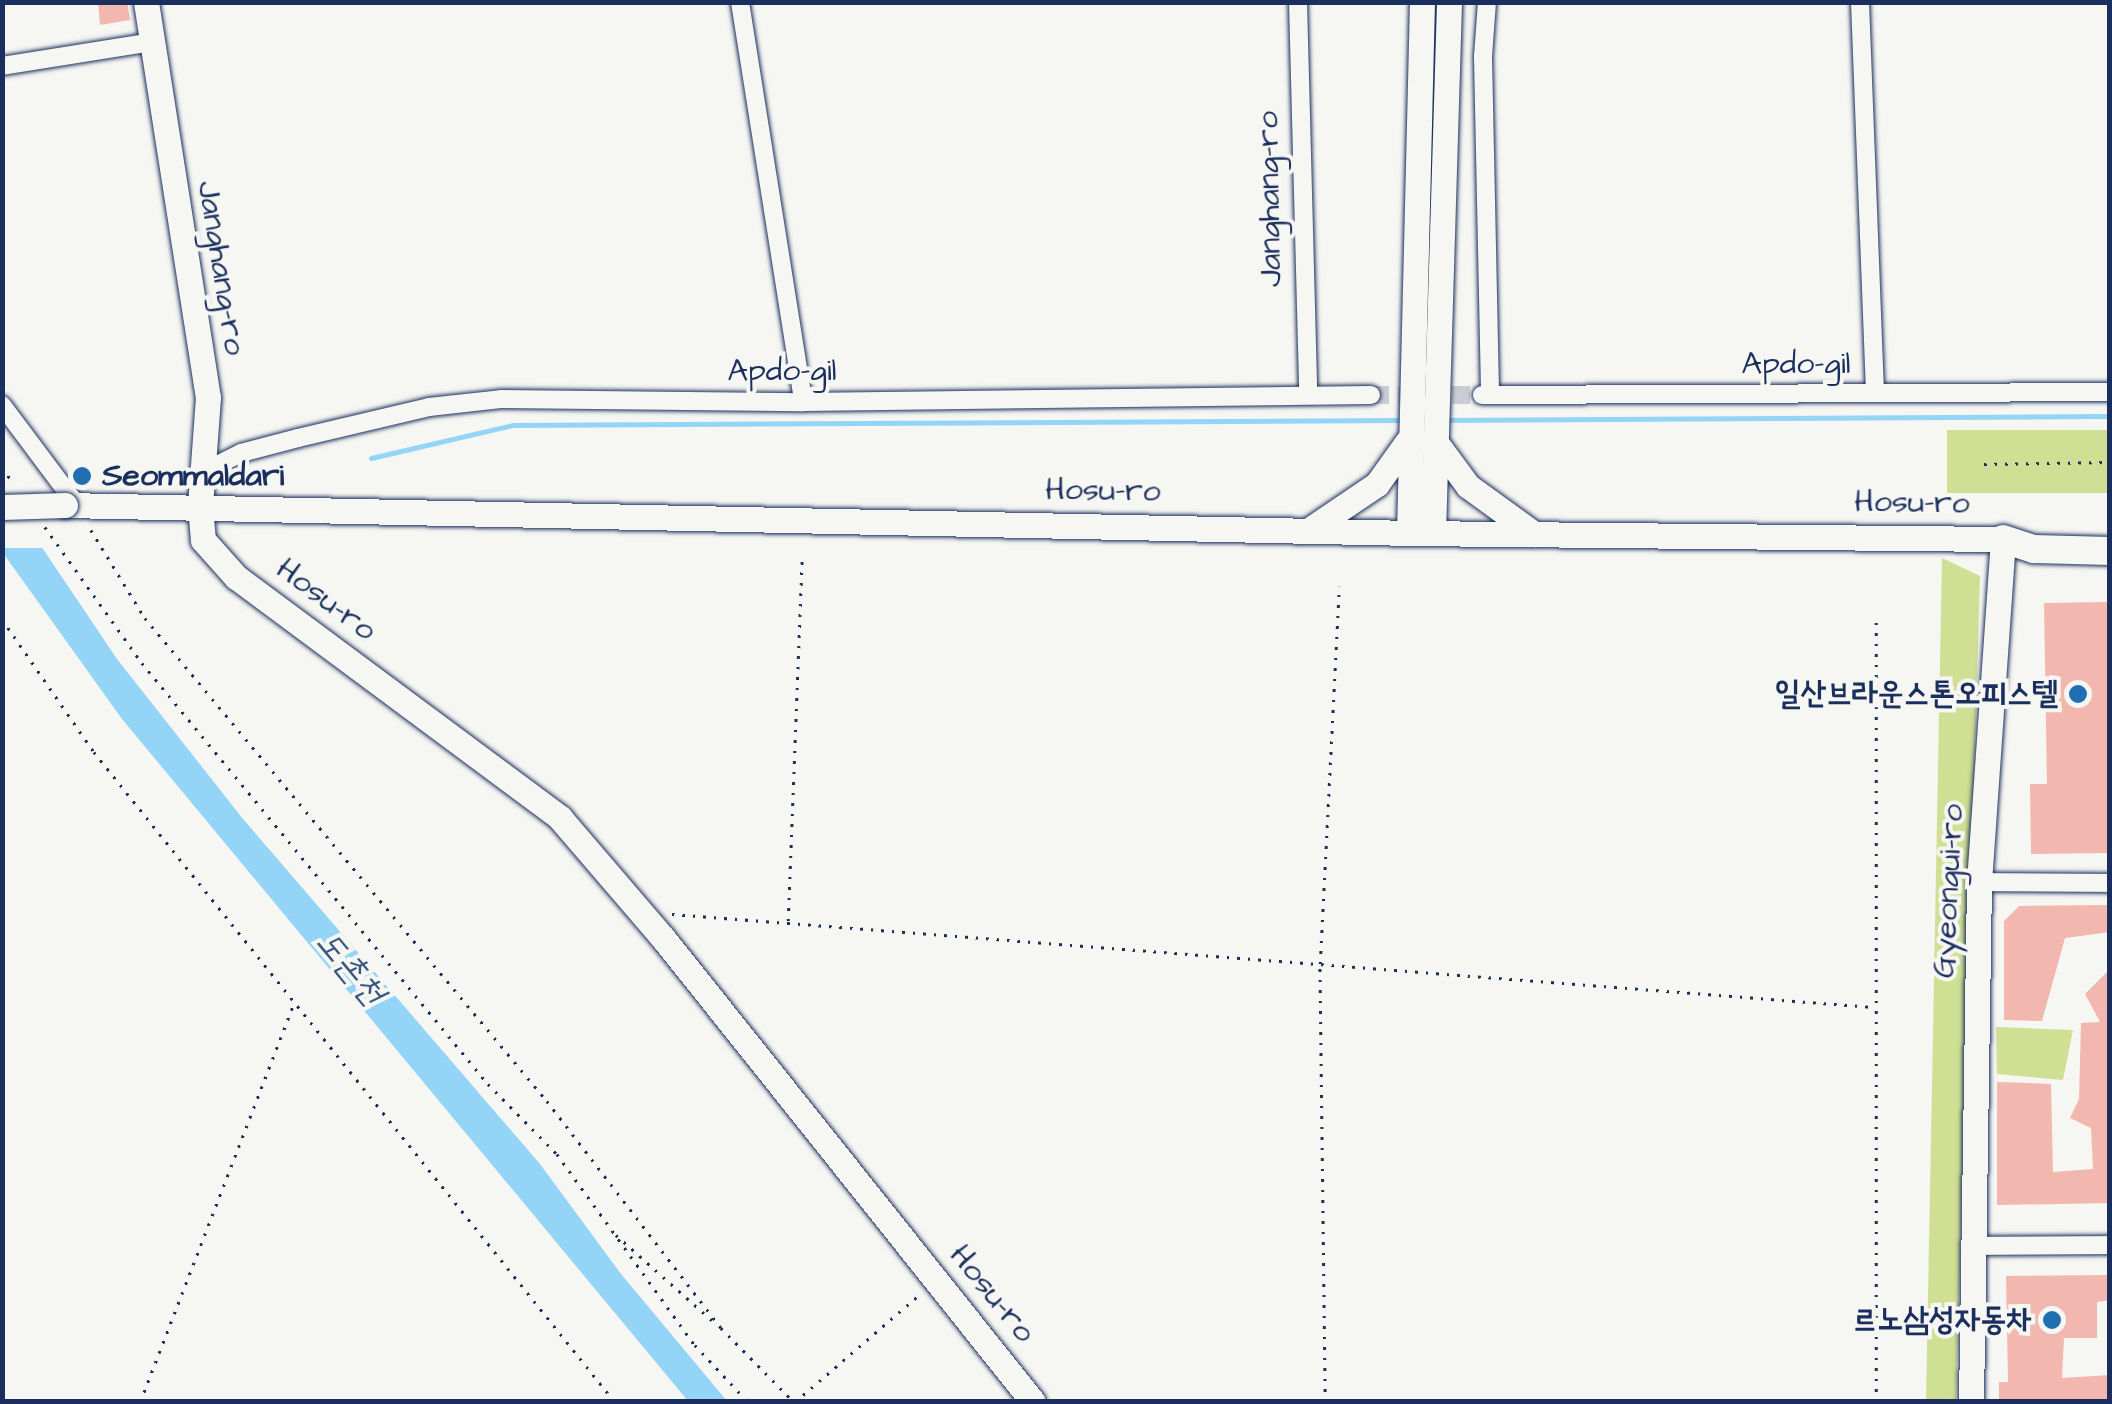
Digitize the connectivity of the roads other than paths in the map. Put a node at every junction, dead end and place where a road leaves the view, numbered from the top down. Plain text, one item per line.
1 (146, 2) edge
2 (740, 2) edge
3 (1298, 2) edge
4 (1422, 2) edge
5 (1449, 2) edge
6 (1486, 2) edge
7 (1860, 2) edge
8 (152, 42) junction
9 (2, 66) edge
10 (2110, 392) edge
11 (1875, 393) junction
12 (1308, 394) junction
13 (1372, 395) tunnel mouth
14 (803, 402) junction
15 (2, 405) edge
16 (1422, 425) junction
17 (203, 472) junction
18 (13, 502) edge
19 (70, 504) junction
20 (200, 506) junction
21 (1309, 530) junction
22 (2110, 532) edge
23 (1421, 533) junction
24 (1534, 534) junction
25 (2003, 539) junction
26 (2110, 550) edge
27 (1980, 882) junction
28 (2110, 883) edge
29 (2110, 1245) edge
30 (1970, 1246) junction
31 (1033, 1402) edge
32 (1971, 1402) edge

1 - 8 main road, Janghang-ro
2 - 14 street
3 - 12 street, Janghang-ro
4 - 16 main road
5 - 16 main road
6 - 11 street, Apdo-gil
7 - 11 street
8 - 9 street
8 - 17 main road, Janghang-ro
10 - 11 street, Apdo-gil
12 - 13 street, Apdo-gil
12 - 14 street, Apdo-gil
14 - 17 street, Apdo-gil
15 - 19 street
16 - 21 main road
16 - 23 main road
16 - 24 main road
17 - 20 main road, Janghang-ro
18 - 19 main road, Hosu-ro, bridge
19 - 20 main road, Hosu-ro
20 - 21 main road, Hosu-ro
20 - 31 main road, Hosu-ro
21 - 23 main road, Hosu-ro
22 - 25 main road, Hosu-ro
23 - 24 main road, Hosu-ro
24 - 25 main road, Hosu-ro
25 - 26 main road, Hosu-ro
25 - 27 main road, Gyeongui-ro
27 - 28 street
27 - 30 main road, Gyeongui-ro
29 - 30 street
30 - 32 main road, Gyeongui-ro

